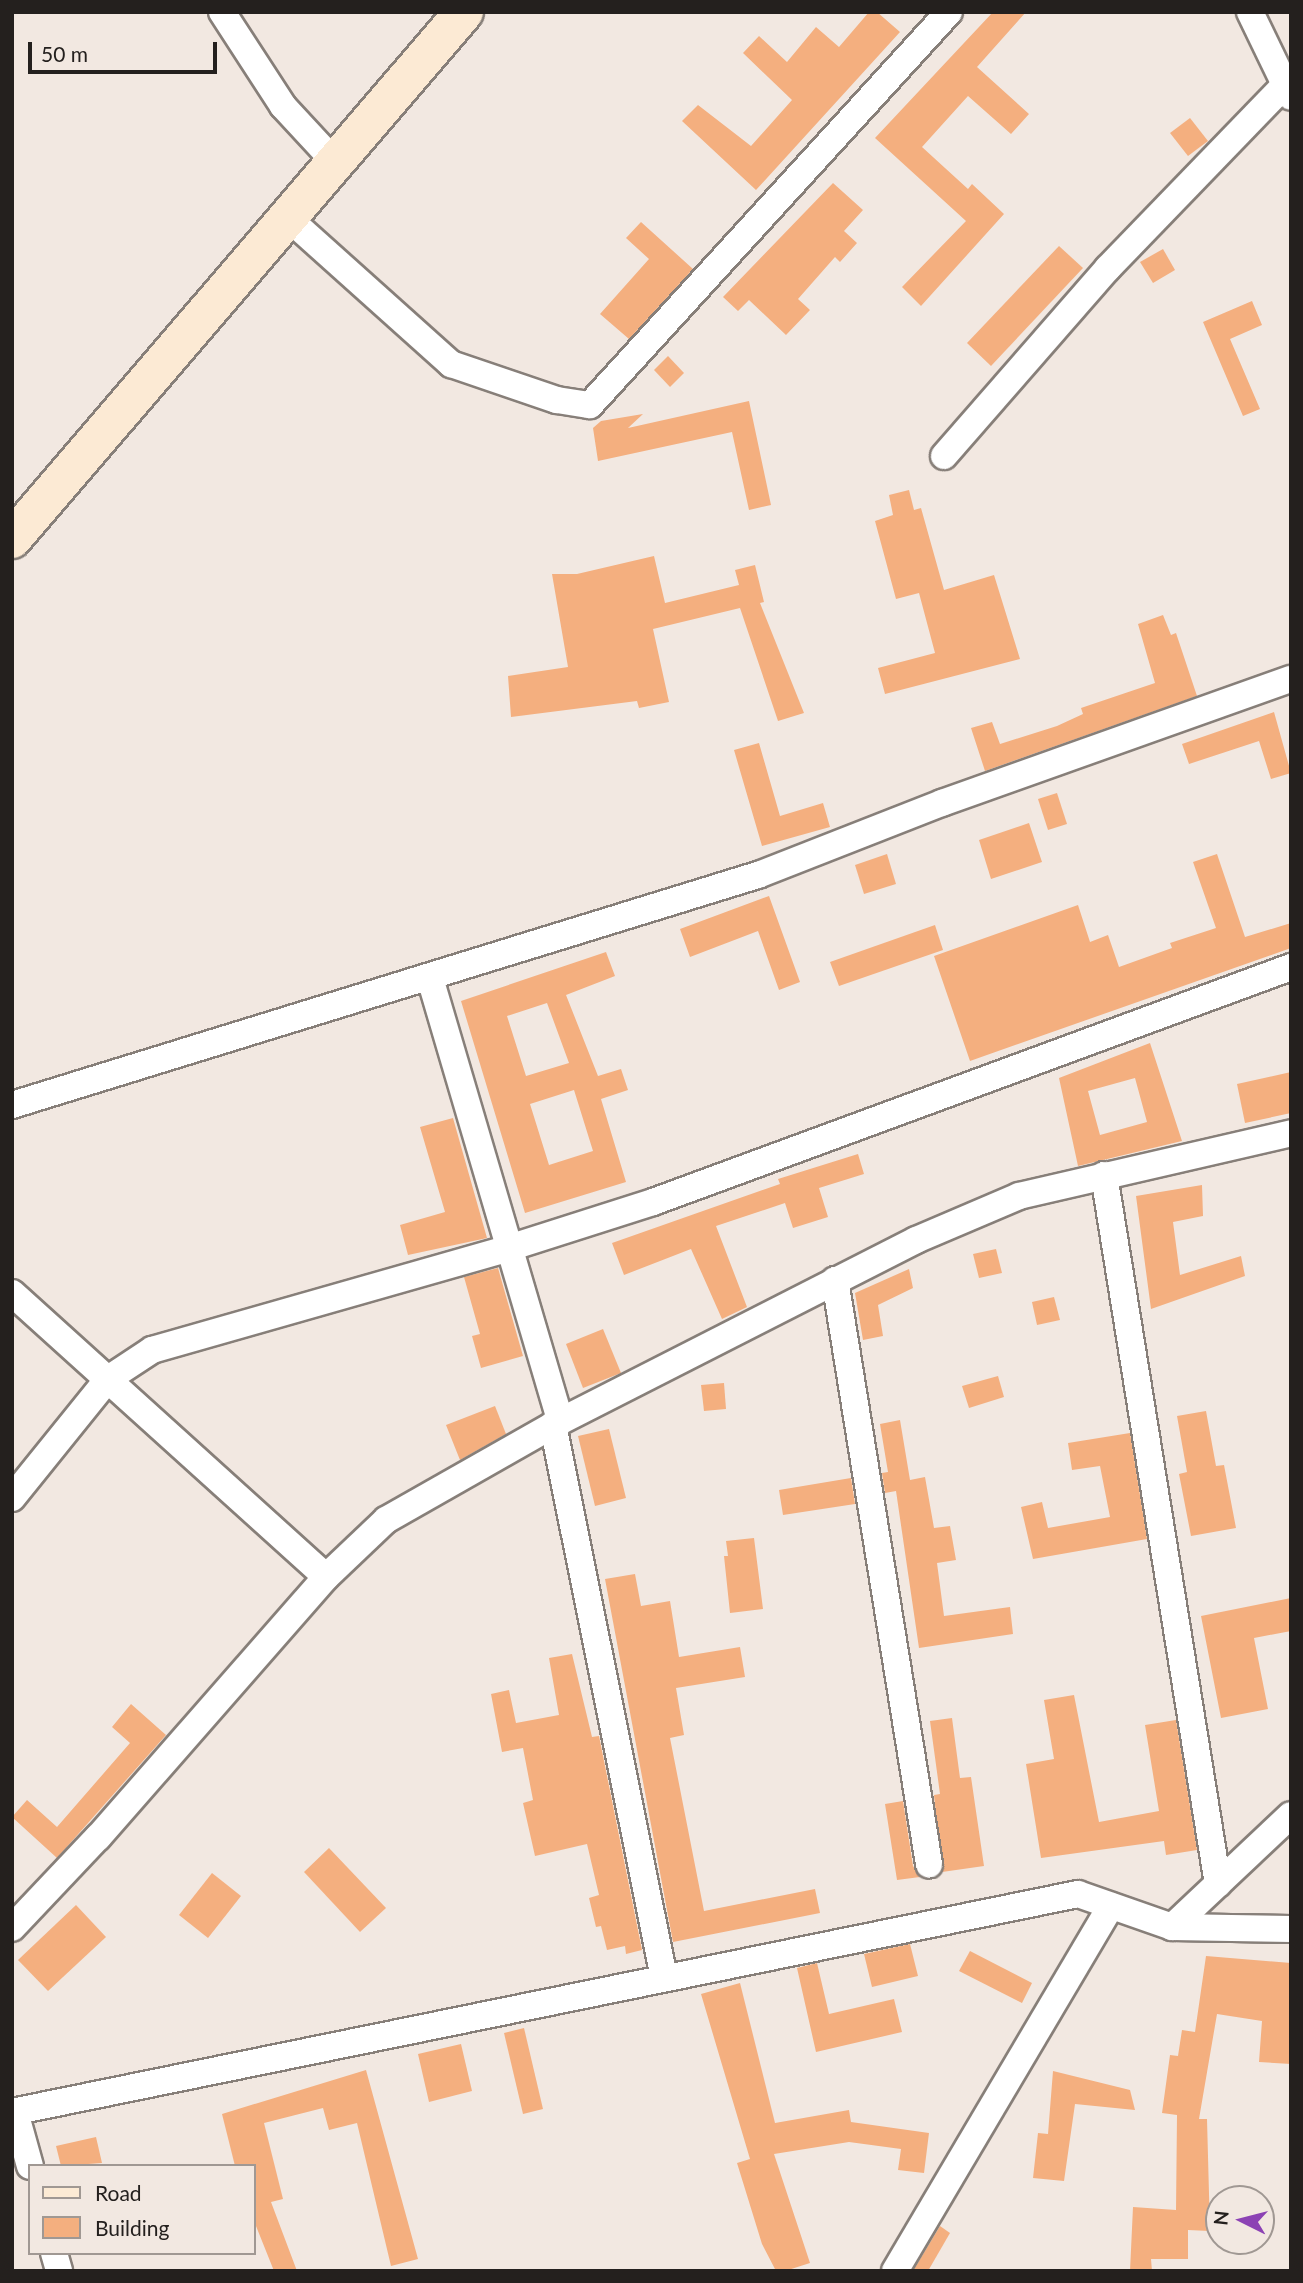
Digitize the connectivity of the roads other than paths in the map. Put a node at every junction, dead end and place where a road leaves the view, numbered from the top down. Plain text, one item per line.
1 (222, 12) edge
2 (464, 12) edge
3 (949, 12) edge
4 (1250, 12) edge
5 (1288, 91) edge
6 (334, 161) junction
7 (286, 216) junction
8 (944, 456) dead end
9 (12, 539) edge
10 (1291, 679) edge
11 (1291, 967) edge
12 (429, 978) junction
13 (12, 1105) edge
14 (1291, 1133) edge
15 (1104, 1175) junction
16 (509, 1248) junction
17 (835, 1280) junction
18 (12, 1293) edge
19 (108, 1379) junction
20 (556, 1423) junction
21 (12, 1498) edge
22 (326, 1577) junction
23 (1291, 1815) edge
24 (929, 1864) dead end
25 (1218, 1884) junction
26 (1111, 1906) junction
27 (1172, 1927) junction
28 (12, 1928) edge
29 (1291, 1929) edge
30 (664, 1978) junction
31 (14, 2112) edge
32 (29, 2164) edge
33 (895, 2271) edge

1 - 6 street
2 - 6 main road
3 - 7 street
4 - 5 street
5 - 8 street
6 - 7 main road
7 - 9 main road
10 - 12 street
11 - 16 street
12 - 13 street
12 - 16 street
14 - 15 street
15 - 17 street
15 - 25 street
16 - 19 street
16 - 20 street
17 - 20 street
17 - 24 street
18 - 19 street
19 - 21 street
19 - 22 street
20 - 22 street
20 - 30 street
22 - 28 street
23 - 25 street
25 - 27 street
26 - 27 street
26 - 30 street
26 - 33 street
27 - 29 street
30 - 31 street
31 - 32 street

